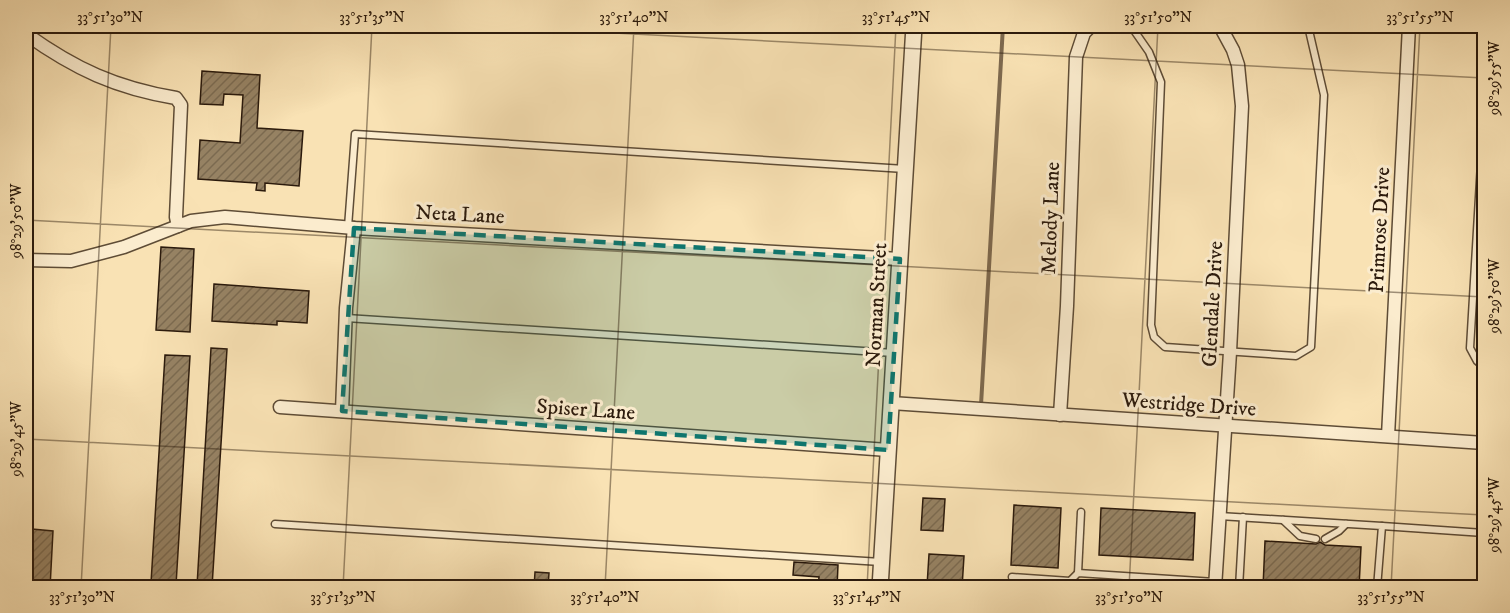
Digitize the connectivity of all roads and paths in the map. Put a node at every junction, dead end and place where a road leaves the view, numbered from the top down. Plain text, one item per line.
1 (914, 26) edge
2 (1091, 26) edge
3 (1131, 26) edge
4 (1220, 26) edge
5 (1308, 26) edge
6 (1409, 26) edge
7 (26, 34) edge
8 (1485, 113) edge
9 (905, 169) junction
10 (178, 226) junction
11 (351, 227) junction
12 (900, 259) junction
13 (26, 260) edge
14 (346, 318) junction
15 (1230, 352) junction
16 (894, 353) junction
17 (1485, 367) edge
18 (891, 403) junction
19 (280, 406) dead end
20 (342, 411) junction
21 (1060, 415) junction
22 (1226, 426) junction
23 (1388, 436) junction
24 (1485, 443) edge
25 (888, 450) junction
26 (1081, 512) dead end
27 (1219, 516) junction
28 (1243, 517) junction
29 (1283, 520) junction
30 (275, 524) dead end
31 (1346, 524) junction
32 (1382, 526) junction
33 (1485, 533) edge
34 (1317, 539) dead end
35 (1325, 539) dead end
36 (1485, 542) edge
37 (882, 562) junction
38 (1078, 573) junction
39 (1012, 577) dead end
40 (1051, 579) junction
41 (1215, 585) edge
42 (880, 588) edge
43 (1050, 588) edge
44 (1239, 588) edge
45 (1377, 588) edge
46 (1482, 588) edge

1 - 9 street, Norman Street
2 - 21 street, Melody Lane
3 - 15 lane
4 - 15 street, Glendale Drive
5 - 15 lane
6 - 23 street, Primrose Drive
7 - 10 street
8 - 17 lane
9 - 11 lane
9 - 12 street, Norman Street
10 - 11 street, Neta Lane
10 - 13 street, Neta Lane
11 - 12 street, Neta Lane
11 - 14 street
12 - 16 street, Norman Street
14 - 16 lane
14 - 20 street
15 - 22 street, Glendale Drive
16 - 18 street, Norman Street
18 - 21 street, Westridge Drive
18 - 25 street, Norman Street
19 - 20 street, Spiser Lane
20 - 25 street, Spiser Lane
21 - 22 street, Westridge Drive
22 - 23 street, Westridge Drive
22 - 27 street, Glendale Drive
23 - 24 street, Westridge Drive
25 - 37 street, Norman Street
26 - 38 lane
27 - 28 lane
27 - 41 street, Glendale Drive
28 - 29 lane
28 - 44 lane
29 - 31 lane
29 - 34 lane
30 - 37 lane
31 - 32 lane
31 - 35 lane
32 - 33 lane
32 - 45 lane
36 - 46 lane
37 - 42 street, Norman Street
38 - 40 lane
38 - 41 lane
39 - 40 lane
40 - 43 lane

